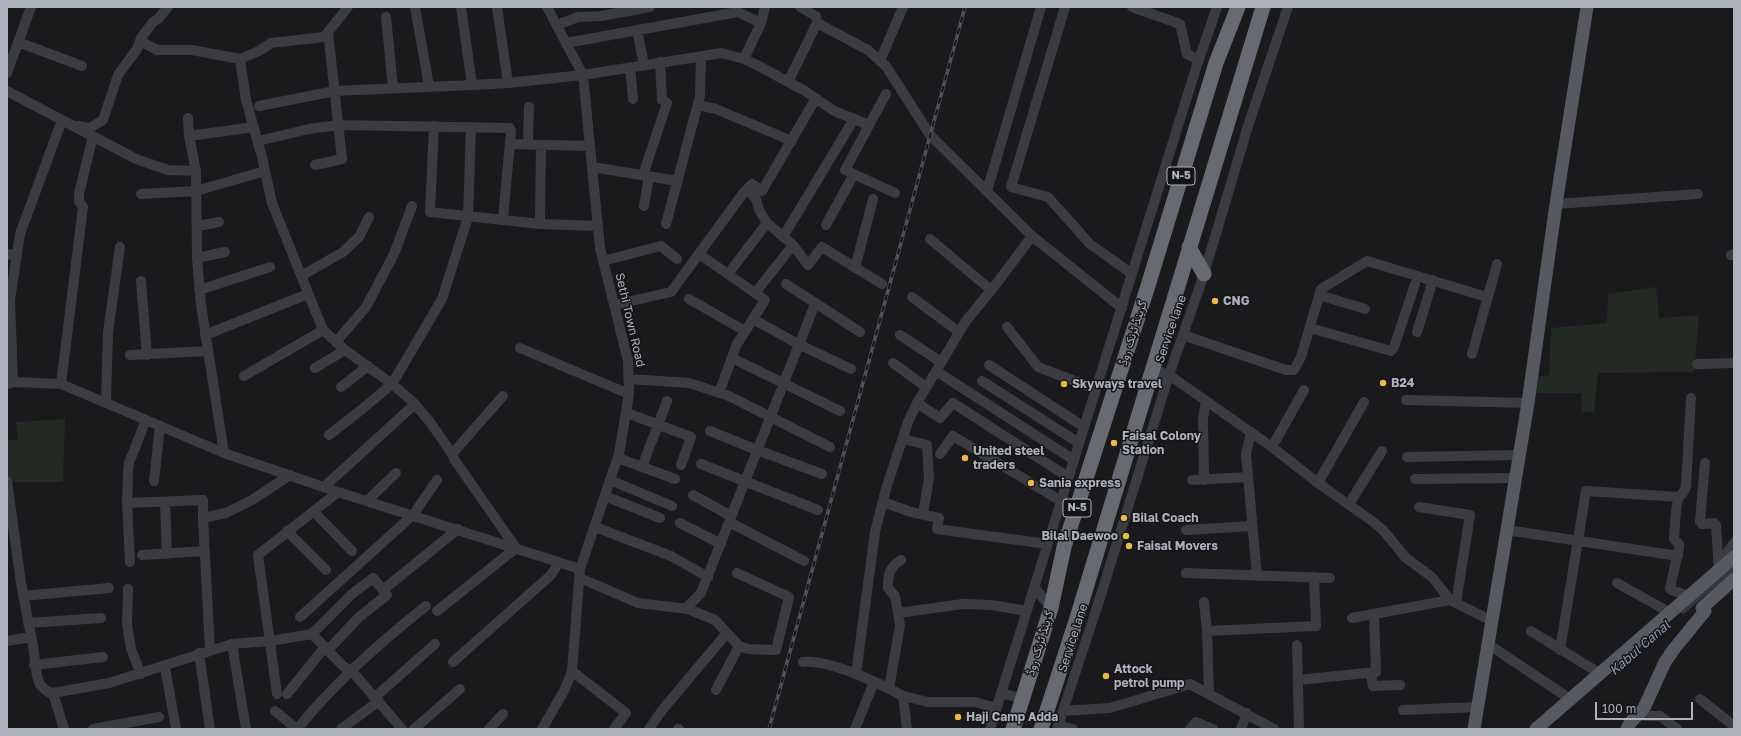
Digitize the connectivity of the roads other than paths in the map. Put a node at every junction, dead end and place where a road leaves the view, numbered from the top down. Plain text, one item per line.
1 (31, 7) edge
2 (168, 7) edge
3 (348, 7) edge
4 (415, 7) edge
5 (461, 7) edge
6 (497, 7) edge
7 (547, 7) edge
8 (650, 7) edge
9 (765, 7) edge
10 (800, 7) edge
11 (903, 7) edge
12 (1041, 7) edge
13 (1064, 7) edge
14 (1132, 7) edge
15 (1217, 7) edge
16 (1232, 7) edge
17 (1238, 7) edge
18 (1288, 7) edge
19 (1587, 7) edge
20 (632, 9) edge
21 (737, 9) edge
22 (1264, 9) edge
23 (386, 17) dead end
24 (761, 23) junction
25 (817, 23) junction
26 (557, 25) junction
27 (637, 30) junction
28 (328, 32) junction
29 (18, 42) junction
30 (140, 42) junction
31 (566, 43) junction
32 (701, 56) junction
33 (240, 59) junction
34 (744, 59) junction
35 (1199, 60) junction
36 (880, 61) junction
37 (660, 62) junction
38 (1216, 63) junction
39 (644, 65) junction
40 (82, 66) dead end
41 (630, 67) junction
42 (7, 73) edge
43 (583, 75) junction
44 (788, 82) junction
45 (508, 83) junction
46 (472, 85) junction
47 (429, 86) junction
48 (393, 88) junction
49 (7, 90) edge
50 (335, 91) junction
51 (886, 94) dead end
52 (816, 98) junction
53 (633, 99) dead end
54 (698, 105) junction
55 (259, 106) dead end
56 (529, 107) dead end
57 (188, 118) dead end
58 (854, 119) junction
59 (62, 120) junction
60 (339, 125) junction
61 (869, 125) junction
62 (74, 126) junction
63 (434, 126) junction
64 (254, 127) junction
65 (471, 127) junction
66 (93, 136) junction
67 (189, 136) junction
68 (258, 141) junction
69 (792, 141) junction
70 (510, 144) junction
71 (528, 144) junction
72 (541, 145) junction
73 (590, 146) junction
74 (314, 165) dead end
75 (592, 167) junction
76 (196, 171) junction
77 (265, 171) junction
78 (854, 174) junction
79 (646, 175) junction
80 (678, 181) junction
81 (748, 188) junction
82 (196, 191) junction
83 (987, 191) junction
84 (895, 193) dead end
85 (141, 194) dead end
86 (1698, 194) dead end
87 (873, 200) dead end
88 (1556, 204) junction
89 (412, 206) dead end
90 (644, 206) dead end
91 (468, 216) junction
92 (369, 217) dead end
93 (503, 219) junction
94 (219, 222) dead end
95 (767, 222) junction
96 (1149, 223) junction
97 (540, 224) junction
98 (666, 224) dead end
99 (826, 225) dead end
100 (198, 226) junction
101 (598, 226) junction
102 (1166, 228) junction
103 (1032, 236) junction
104 (783, 237) junction
105 (930, 239) dead end
106 (793, 245) junction
107 (120, 247) dead end
108 (1189, 247) junction
109 (225, 252) dead end
110 (699, 254) junction
111 (12, 255) edge
112 (197, 258) junction
113 (677, 259) dead end
114 (603, 261) junction
115 (1497, 264) dead end
116 (270, 267) dead end
117 (855, 268) junction
118 (728, 274) junction
119 (1132, 274) junction
120 (1204, 274) junction
121 (301, 276) junction
122 (1433, 280) junction
123 (141, 281) dead end
124 (786, 284) dead end
125 (882, 284) dead end
126 (1415, 284) dead end
127 (10, 287) edge
128 (199, 290) junction
129 (991, 290) junction
130 (755, 293) junction
131 (308, 294) junction
132 (1319, 295) junction
133 (912, 297) dead end
134 (1487, 297) junction
135 (689, 299) dead end
136 (815, 304) junction
137 (614, 305) junction
138 (1122, 308) junction
139 (1365, 309) dead end
140 (1404, 316) junction
141 (753, 319) junction
142 (1421, 321) junction
143 (1007, 327) dead end
144 (1310, 328) junction
145 (323, 330) junction
146 (745, 331) junction
147 (860, 332) dead end
148 (959, 332) junction
149 (1417, 332) dead end
150 (205, 335) junction
151 (900, 335) dead end
152 (1183, 336) junction
153 (336, 342) junction
154 (798, 344) junction
155 (520, 348) dead end
156 (345, 350) junction
157 (208, 352) junction
158 (147, 354) junction
159 (1472, 354) dead end
160 (130, 355) dead end
161 (732, 358) junction
162 (893, 363) dead end
163 (1734, 363) edge
164 (1697, 364) dead end
165 (989, 365) dead end
166 (368, 366) junction
167 (938, 366) junction
168 (316, 368) dead end
169 (851, 369) dead end
170 (1152, 369) junction
171 (1169, 375) junction
172 (244, 376) dead end
173 (629, 379) junction
174 (982, 381) dead end
175 (10, 383) edge
176 (61, 384) junction
177 (392, 384) junction
178 (783, 384) junction
179 (341, 387) dead end
180 (926, 387) junction
181 (1304, 390) dead end
182 (719, 393) junction
183 (1095, 393) junction
184 (629, 394) junction
185 (503, 396) dead end
186 (1691, 398) dead end
187 (1406, 400) dead end
188 (667, 401) dead end
189 (1206, 401) junction
190 (1111, 402) junction
191 (1364, 402) dead end
192 (106, 403) junction
193 (917, 403) junction
194 (1528, 403) junction
195 (416, 404) junction
196 (840, 411) dead end
197 (627, 413) junction
198 (771, 416) junction
199 (146, 420) junction
200 (658, 425) junction
201 (160, 426) junction
202 (1084, 427) junction
203 (710, 431) dead end
204 (1251, 432) junction
205 (329, 435) dead end
206 (903, 439) junction
207 (1079, 442) junction
208 (830, 447) dead end
209 (1272, 447) junction
210 (757, 450) junction
211 (1382, 451) dead end
212 (224, 453) junction
213 (452, 454) junction
214 (940, 454) dead end
215 (1519, 455) junction
216 (1407, 457) dead end
217 (618, 458) junction
218 (1074, 460) junction
219 (1704, 463) dead end
220 (701, 464) dead end
221 (681, 465) dead end
222 (642, 467) junction
223 (396, 473) dead end
224 (822, 474) dead end
225 (290, 475) junction
226 (1068, 477) junction
227 (1248, 477) junction
228 (1515, 478) junction
229 (675, 479) dead end
230 (1415, 479) dead end
231 (437, 480) dead end
232 (610, 480) junction
233 (1192, 480) dead end
234 (1204, 480) junction
235 (7, 481) edge
236 (154, 481) dead end
237 (745, 481) junction
238 (1318, 483) junction
239 (324, 486) junction
240 (338, 492) junction
241 (692, 495) dead end
242 (605, 496) junction
243 (1679, 497) junction
244 (368, 500) junction
245 (1061, 501) junction
246 (165, 502) junction
247 (883, 502) junction
248 (127, 503) junction
249 (1349, 504) junction
250 (672, 506) dead end
251 (1419, 507) dead end
252 (818, 510) dead end
253 (313, 511) junction
254 (923, 514) junction
255 (413, 515) junction
256 (203, 518) junction
257 (660, 518) dead end
258 (730, 519) junction
259 (680, 524) dead end
260 (1252, 526) junction
261 (595, 527) junction
262 (458, 529) junction
263 (1186, 530) dead end
264 (1507, 530) junction
265 (287, 531) junction
266 (1578, 541) junction
267 (1734, 543) edge
268 (720, 544) junction
269 (1046, 547) junction
270 (1064, 547) junction
271 (516, 548) junction
272 (352, 551) dead end
273 (204, 552) junction
274 (167, 554) junction
275 (142, 555) dead end
276 (1678, 556) junction
277 (901, 560) dead end
278 (804, 561) dead end
279 (130, 562) dead end
280 (559, 562) junction
281 (1727, 563) edge
282 (326, 570) dead end
283 (738, 573) dead end
284 (580, 574) junction
285 (1186, 574) dead end
286 (1257, 576) junction
287 (708, 577) junction
288 (1314, 577) junction
289 (1330, 578) dead end
290 (1734, 580) edge
291 (1617, 583) dead end
292 (1034, 587) junction
293 (109, 588) dead end
294 (128, 589) dead end
295 (383, 590) junction
296 (23, 596) junction
297 (1694, 599) junction
298 (1453, 601) junction
299 (1204, 602) dead end
300 (426, 606) dead end
301 (1051, 608) junction
302 (685, 609) junction
303 (437, 611) dead end
304 (1026, 611) junction
305 (1669, 612) junction
306 (898, 613) junction
307 (1374, 614) junction
308 (300, 617) dead end
309 (101, 618) dead end
310 (1352, 618) dead end
311 (1076, 621) junction
312 (1492, 621) junction
313 (28, 623) junction
314 (1089, 630) junction
315 (1207, 631) junction
316 (1531, 631) dead end
317 (727, 633) junction
318 (312, 634) junction
319 (31, 637) junction
320 (7, 641) edge
321 (270, 641) junction
322 (232, 644) junction
323 (435, 644) dead end
324 (1488, 644) junction
325 (1297, 645) dead end
326 (739, 646) junction
327 (326, 649) junction
328 (210, 650) junction
329 (1560, 650) junction
330 (199, 653) junction
331 (103, 657) dead end
332 (453, 662) dead end
333 (804, 662) dead end
334 (34, 665) junction
335 (165, 667) junction
336 (351, 670) junction
337 (572, 671) junction
338 (1371, 673) junction
339 (1599, 673) junction
340 (141, 674) junction
341 (856, 674) junction
342 (1298, 680) junction
343 (874, 682) junction
344 (1400, 684) dead end
345 (460, 689) dead end
346 (889, 689) junction
347 (716, 690) dead end
348 (53, 693) junction
349 (1001, 693) junction
350 (1209, 693) junction
351 (902, 696) junction
352 (377, 699) junction
353 (1570, 699) junction
354 (1700, 699) dead end
355 (1023, 700) junction
356 (1477, 707) junction
357 (996, 708) junction
358 (1403, 710) dead end
359 (275, 711) dead end
360 (1063, 711) junction
361 (1247, 713) junction
362 (1640, 713) junction
363 (503, 714) dead end
364 (159, 716) dead end
365 (1734, 726) edge
366 (1058, 727) edge
367 (398, 728) edge
368 (64, 729) edge
369 (93, 729) edge
370 (176, 729) edge
371 (210, 729) edge
372 (246, 729) edge
373 (341, 729) edge
374 (414, 729) edge
375 (489, 729) edge
376 (542, 729) edge
377 (614, 729) edge
378 (649, 729) edge
379 (856, 729) edge
380 (907, 729) edge
381 (990, 729) edge
382 (1014, 729) edge
383 (1041, 729) edge
384 (1074, 729) edge
385 (1190, 729) edge
386 (1213, 729) edge
387 (1241, 729) edge
388 (1274, 729) edge
389 (1299, 729) edge
390 (1474, 729) edge
391 (1536, 729) edge
392 (1628, 729) edge
393 (1677, 729) edge

1 - 29 street
2 - 30 street
3 - 28 street
4 - 47 street
5 - 46 street
6 - 45 street
7 - 26 street, Sethi Town Road
8 - 20 street
9 - 24 street
10 - 25 street
11 - 36 street
12 - 83 street
13 - 119 street
14 - 35 street
15 - 35 street
16 - 38 highway
17 - 38 highway, گرینڈ ٹرنک روڈ / N-5
18 - 120 street, Service lane
19 - 88 main road
20 - 26 street
21 - 24 street
21 - 27 street
22 - 108 highway, N-5
23 - 48 street
24 - 34 street
25 - 36 street
25 - 44 street
26 - 31 street, Sethi Town Road
27 - 31 street
27 - 39 street
28 - 33 street
28 - 50 street
29 - 40 street
29 - 42 street
30 - 33 street
30 - 62 street
31 - 43 street, Sethi Town Road
32 - 34 street
32 - 37 street
32 - 54 street
33 - 64 street
34 - 44 street
35 - 96 street
36 - 83 street
37 - 39 street
37 - 79 street
38 - 102 highway, گرینڈ ٹرنک روڈ / N-5
39 - 41 street
41 - 43 street
41 - 53 street
43 - 45 street
43 - 73 street, Sethi Town Road
44 - 52 street
45 - 46 street
46 - 47 street
47 - 48 street
48 - 50 street
49 - 59 street
50 - 55 street
50 - 60 street
51 - 61 street
52 - 58 street
52 - 69 street
54 - 69 street
54 - 80 street
56 - 71 street
57 - 67 street
58 - 61 street
58 - 104 street
59 - 62 street
59 - 111 street
60 - 63 street
60 - 68 street
60 - 74 street
61 - 78 street
62 - 66 street
63 - 65 street
63 - 91 street
64 - 67 street
64 - 68 street
65 - 70 street
65 - 91 street
66 - 76 street
66 - 176 street
67 - 76 street
68 - 77 street
69 - 81 street
70 - 71 street
70 - 93 street
71 - 72 street
72 - 73 street
72 - 97 street
73 - 75 street, Sethi Town Road
75 - 79 street
75 - 101 street, Sethi Town Road
76 - 82 street
77 - 82 street
77 - 121 street
78 - 84 street
78 - 99 street
79 - 80 street
79 - 90 street
80 - 98 street
81 - 95 street
81 - 110 street
82 - 85 street
82 - 100 street
83 - 103 street
86 - 88 street
87 - 117 street
88 - 194 main road
89 - 153 street
91 - 93 street
91 - 177 street
92 - 121 street
93 - 97 street
94 - 100 street
95 - 104 street
95 - 118 street
96 - 102 street
96 - 119 street
97 - 101 street
100 - 112 street
101 - 114 street, Sethi Town Road
102 - 190 highway, گرینڈ ٹرنک روڈ / N-5
103 - 129 street
103 - 138 street
104 - 106 street
105 - 129 street
106 - 117 street
106 - 130 street
107 - 192 street
108 - 120 highway
108 - 170 highway, N-5
109 - 112 street
110 - 118 street
110 - 137 street
111 - 127 street
112 - 128 street
113 - 114 street
114 - 137 street, Sethi Town Road
115 - 134 street
116 - 128 street
117 - 125 street
118 - 130 street
119 - 138 street
120 - 152 street, Service lane
121 - 131 street
122 - 132 street
122 - 134 street
122 - 142 street
123 - 158 street
124 - 136 street
126 - 140 street
127 - 175 street
128 - 150 street
129 - 148 street
130 - 141 street
131 - 145 street
131 - 150 street
132 - 139 street
132 - 144 street
133 - 148 street
134 - 159 street
135 - 146 street
136 - 147 street
136 - 154 street
137 - 173 street, Sethi Town Road
138 - 183 street
140 - 142 street
140 - 144 street
141 - 146 street
141 - 154 street
142 - 149 street
143 - 183 street
144 - 152 street
145 - 153 street
145 - 172 street
146 - 161 street
148 - 167 street
150 - 157 street
151 - 167 street
152 - 171 street, Service lane
153 - 156 street
154 - 169 street
154 - 178 street
155 - 184 street
156 - 166 street
156 - 168 street
157 - 158 street
157 - 212 street
158 - 160 street
161 - 178 street
161 - 182 street
162 - 180 street
163 - 164 street
165 - 202 street
166 - 177 street
166 - 179 street
167 - 180 street
167 - 218 street
170 - 171 street
170 - 311 highway, N-5
171 - 189 street
171 - 314 street, Service lane
173 - 182 street
173 - 184 street, Sethi Town Road
174 - 207 street
175 - 176 street
176 - 192 street
177 - 195 street
177 - 205 street
178 - 196 street
178 - 198 street
180 - 193 street
181 - 209 street
182 - 198 street
183 - 190 street
183 - 202 street
184 - 197 street, Sethi Town Road
185 - 213 street
186 - 243 street
187 - 194 street
188 - 200 street
189 - 204 street
189 - 234 street
190 - 270 highway, گرینڈ ٹرنک روڈ / N-5
191 - 238 street
192 - 199 street
193 - 206 street
193 - 226 street
194 - 215 main road
195 - 213 street
195 - 239 street
197 - 200 street
197 - 217 street, Sethi Town Road
198 - 208 street
198 - 210 street
199 - 201 street
199 - 248 street
200 - 221 street
200 - 222 street
201 - 212 street
201 - 236 street
202 - 207 street
203 - 210 street
204 - 209 street
204 - 227 street
206 - 247 street
206 - 254 street
207 - 218 street
209 - 238 street
210 - 224 street
210 - 237 street
211 - 249 street
212 - 225 street
213 - 271 street
214 - 245 street
215 - 216 street
215 - 228 main road
217 - 222 street
217 - 232 street, Sethi Town Road
218 - 226 street
219 - 281 street
220 - 237 street
222 - 229 street
223 - 244 street
225 - 239 street
225 - 256 street
226 - 245 street
227 - 234 street
227 - 260 street
228 - 230 street
228 - 264 main road
231 - 255 street
232 - 242 street, Sethi Town Road
232 - 250 street
233 - 234 street
235 - 296 street
237 - 252 street
237 - 258 street
238 - 249 street
239 - 240 street
240 - 244 street
240 - 253 street
241 - 258 street
242 - 257 street
242 - 261 street, Sethi Town Road
243 - 266 street
243 - 276 street
244 - 255 street
245 - 269 street
246 - 248 street
246 - 256 street
246 - 274 street
247 - 254 street
247 - 341 street
248 - 279 street
249 - 298 street
251 - 298 street
253 - 265 street
253 - 272 street
254 - 269 street
255 - 262 street
255 - 308 street
256 - 273 street
258 - 268 street
258 - 278 street
259 - 268 street
260 - 263 street
260 - 286 street
261 - 284 street, Sethi Town Road
261 - 287 street
262 - 271 street
262 - 295 street
264 - 266 street
264 - 312 main road
265 - 282 street
265 - 321 street
266 - 276 street
266 - 329 street
267 - 281 street
268 - 287 street
269 - 270 street
269 - 292 street
270 - 301 highway, گرینڈ ٹرنک روڈ / N-5
271 - 280 street
271 - 303 street
273 - 274 street
273 - 328 street
274 - 275 street
276 - 297 street
277 - 306 street
280 - 284 street
280 - 332 street
281 - 297 main road
283 - 326 street
284 - 302 street
284 - 337 street, Sethi Town Road
285 - 286 street
286 - 288 street
287 - 302 street
288 - 289 street
288 - 315 street
290 - 297 main road
291 - 305 street
292 - 301 street
292 - 304 street
293 - 296 street
294 - 340 street
295 - 318 street
295 - 327 street
296 - 313 street
297 - 305 main road
297 - 362 main road
298 - 307 street
298 - 312 street
299 - 315 street
300 - 336 street
301 - 355 highway, گرینڈ ٹرنک روڈ / N-5
302 - 317 street
304 - 306 street
304 - 349 street
305 - 339 main road
306 - 346 street
307 - 310 street
307 - 338 street
309 - 313 street
311 - 314 street
311 - 383 highway, N-5
312 - 324 main road
313 - 319 street
314 - 360 street, Service lane
315 - 350 street
316 - 329 street
317 - 326 street
317 - 378 street
318 - 321 street
318 - 327 street
319 - 320 street
319 - 334 street
321 - 322 street
321 - 327 street
322 - 328 street
322 - 372 street
323 - 352 street
324 - 353 street
324 - 356 main road
325 - 342 street
326 - 347 street
327 - 336 street
328 - 330 street
329 - 339 street
330 - 335 street
330 - 371 street
331 - 334 street
333 - 341 street
334 - 348 street
335 - 340 street
335 - 370 street
336 - 352 street
336 - 359 street
337 - 376 street, Sethi Town Road
337 - 377 street
338 - 342 street
338 - 344 street
339 - 353 main road
340 - 348 street
341 - 343 street
342 - 389 street
343 - 346 street
343 - 379 street
345 - 374 street
346 - 351 street
348 - 368 street
349 - 355 street
349 - 357 street
350 - 360 street
350 - 361 street
351 - 357 street
351 - 380 street
352 - 367 street
352 - 373 street
353 - 391 main road
354 - 365 street
355 - 382 highway, گرینڈ ٹرنک روڈ / N-5
356 - 358 street
356 - 390 main road
357 - 381 street
360 - 366 street, Service lane
361 - 387 street
361 - 388 street
362 - 392 main road
362 - 393 street
363 - 375 street
364 - 369 street
366 - 384 street
385 - 386 street

